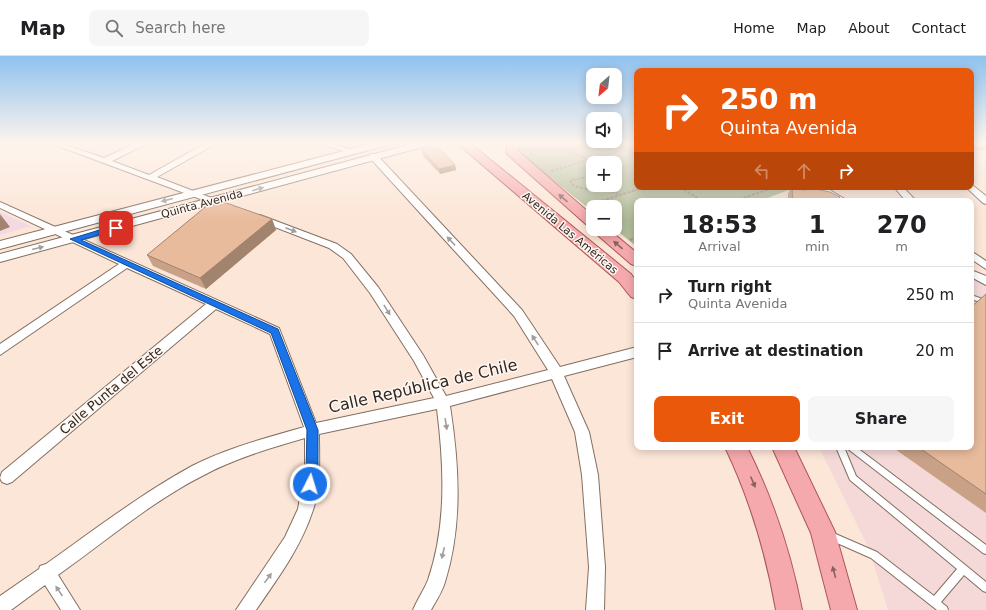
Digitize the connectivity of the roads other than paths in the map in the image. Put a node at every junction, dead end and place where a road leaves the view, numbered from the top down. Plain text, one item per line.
1 (128, 170) edge
2 (164, 170) edge
3 (282, 170) edge
4 (324, 170) edge
5 (386, 170) edge
6 (485, 170) edge
7 (496, 170) edge
8 (531, 170) edge
9 (150, 178) junction
10 (823, 190) edge
11 (901, 190) edge
12 (974, 190) edge
13 (193, 194) junction
14 (837, 198) edge
15 (909, 198) edge
16 (215, 201) junction
17 (986, 201) edge
18 (0, 205) edge
19 (586, 218) edge
20 (55, 230) junction
21 (608, 236) edge
22 (74, 239) junction
23 (0, 245) edge
24 (974, 257) edge
25 (0, 258) edge
26 (634, 258) edge
27 (127, 263) junction
28 (985, 266) edge
29 (974, 268) edge
30 (974, 275) edge
31 (625, 278) junction
32 (986, 281) edge
33 (634, 289) edge
34 (974, 298) edge
35 (986, 302) edge
36 (214, 304) junction
37 (0, 350) edge
38 (634, 353) edge
39 (556, 372) junction
40 (442, 402) junction
41 (312, 430) junction
42 (738, 450) edge
43 (784, 450) edge
44 (841, 450) edge
45 (855, 450) edge
46 (7, 477) dead end
47 (823, 532) junction
48 (986, 550) edge
49 (963, 569) junction
50 (46, 572) junction
51 (986, 588) edge
52 (935, 602) junction
53 (0, 607) edge
54 (72, 610) edge
55 (245, 610) edge
56 (422, 610) edge
57 (595, 610) edge
58 (789, 610) edge
59 (844, 610) edge
60 (944, 610) edge

1 - 9 street
2 - 9 street
3 - 13 street, Quinta Avenida
16 -> 4 street, Quinta Avenida
39 -> 5 street
6 - 31 main road
7 - 31 main road, Avenida Las Américas
19 -> 8 main road, Avenida Las Américas
9 - 13 street
10 - 14 street
11 - 15 street
12 - 17 street
13 - 16 street
13 -> 20 street, Quinta Avenida
16 - 22 street, Quinta Avenida
16 -> 40 street
18 - 20 street
20 - 22 street
20 - 23 street, Quinta Avenida
26 -> 21 main road, Avenida Las Américas
25 -> 22 street, Quinta Avenida
22 - 27 street
24 - 28 street
27 - 36 street
27 - 37 street
28 - 29 street
30 - 32 street
31 - 33 main road, Avenida Las Américas
34 - 35 lane
36 - 41 street
36 - 46 street, Calle Punta del Este
38 - 39 street, Calle República de Chile
39 - 40 street, Calle República de Chile
39 - 57 street
40 - 41 street, Calle República de Chile
40 -> 56 street
41 - 50 street, Calle República de Chile
55 -> 41 street
42 -> 58 main road
43 - 47 main road
44 - 49 lane
45 - 48 lane
47 - 52 lane
59 -> 47 main road
49 - 51 lane
49 - 52 lane
50 - 53 street, Calle República de Chile
54 -> 50 street
52 - 60 lane

